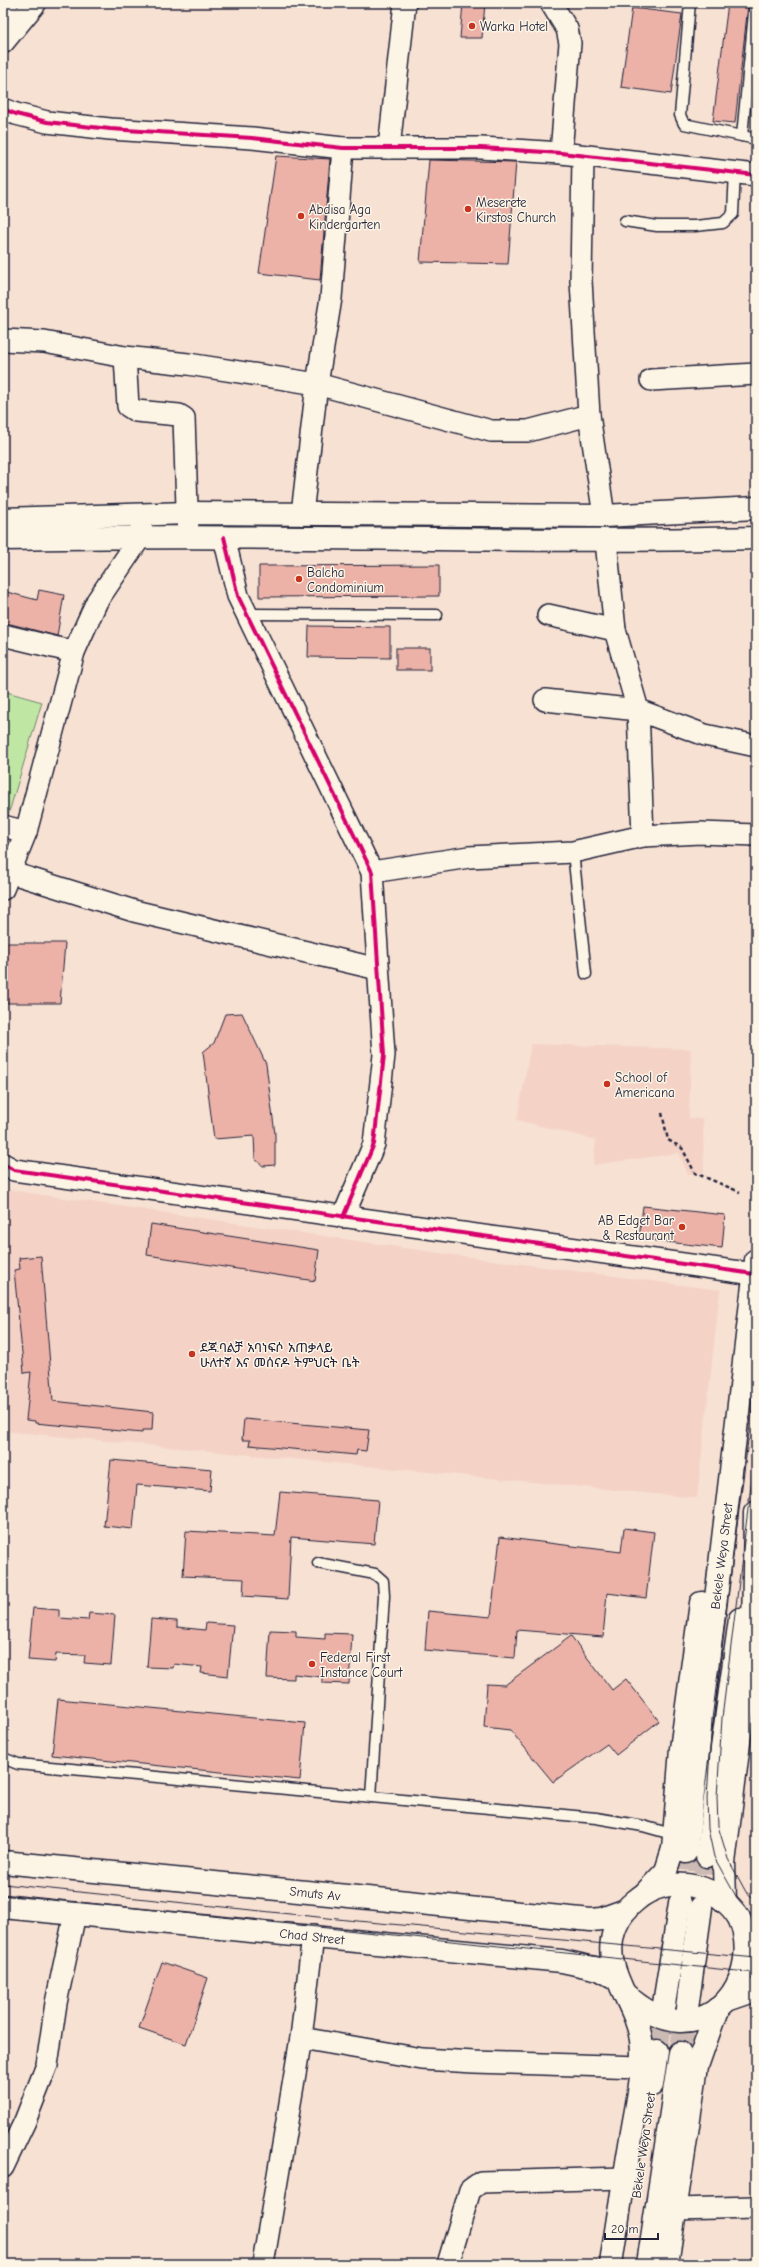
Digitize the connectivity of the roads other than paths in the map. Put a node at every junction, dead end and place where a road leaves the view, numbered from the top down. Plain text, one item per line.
1 (7, 3) edge
2 (35, 3) edge
3 (405, 3) edge
4 (551, 3) edge
5 (690, 3) edge
6 (755, 3) edge
7 (3, 9) edge
8 (3, 42) edge
9 (3, 109) edge
10 (742, 136) junction
11 (756, 139) edge
12 (343, 148) junction
13 (389, 148) junction
14 (561, 153) junction
15 (583, 156) junction
16 (735, 171) junction
17 (756, 174) edge
18 (625, 221) dead end
19 (3, 340) edge
20 (125, 357) junction
21 (756, 374) edge
22 (651, 380) dead end
23 (317, 384) junction
24 (589, 415) junction
25 (756, 508) edge
26 (188, 513) junction
27 (302, 514) junction
28 (604, 516) junction
29 (3, 519) edge
30 (141, 525) junction
31 (188, 537) junction
32 (224, 537) junction
33 (755, 538) edge
34 (3, 539) edge
35 (606, 541) junction
36 (247, 614) junction
37 (437, 615) dead end
38 (548, 615) dead end
39 (615, 630) junction
40 (3, 635) edge
41 (74, 652) junction
42 (545, 700) dead end
43 (638, 710) junction
44 (756, 746) edge
45 (3, 826) edge
46 (26, 832) junction
47 (756, 835) edge
48 (643, 836) junction
49 (573, 852) junction
50 (372, 872) junction
51 (6, 881) edge
52 (378, 969) junction
53 (586, 974) dead end
54 (3, 1164) edge
55 (343, 1217) junction
56 (755, 1267) edge
57 (756, 1508) edge
58 (318, 1563) dead end
59 (3, 1758) edge
60 (371, 1797) junction
61 (689, 1847) junction
62 (3, 1862) edge
63 (644, 1894) junction
64 (680, 1903) tunnel mouth
65 (730, 1906) junction
66 (3, 1907) edge
67 (701, 1907) tunnel mouth
68 (626, 1910) junction
69 (75, 1914) junction
70 (756, 1922) edge
71 (312, 1936) junction
72 (621, 1986) junction
73 (756, 1990) edge
74 (664, 2004) tunnel mouth
75 (722, 2004) junction
76 (687, 2008) tunnel mouth
77 (301, 2038) junction
78 (657, 2050) tunnel mouth
79 (680, 2053) tunnel mouth
80 (641, 2067) junction
81 (3, 2167) edge
82 (624, 2178) junction
83 (756, 2207) edge
84 (675, 2209) junction
85 (263, 2264) edge
86 (448, 2264) edge
87 (611, 2264) edge
88 (626, 2264) edge
89 (648, 2264) edge
90 (667, 2264) edge

1 - 7 main road
2 - 8 main road
3 - 13 street
4 - 14 street
5 - 10 lane
6 - 10 lane
9 - 12 street
10 - 11 lane
12 - 13 street
12 - 23 street
13 - 14 street
14 - 15 street
15 - 16 street
15 - 24 street
16 - 17 street
16 - 18 lane
19 - 20 street
20 - 23 street
20 - 26 street
21 - 22 street
23 - 24 street
23 - 27 street
24 - 28 street
25 - 28 main road
26 - 27 main road
26 - 30 main road
26 - 31 street
27 - 28 main road
29 - 30 main road
30 - 31 main road
30 - 34 main road
30 - 41 street
31 - 32 main road
32 - 35 main road
32 - 36 street
33 - 35 main road
35 - 39 street
36 - 37 lane
36 - 50 street
38 - 39 street
39 - 43 street
40 - 41 street
41 - 46 street
42 - 43 street
43 - 44 street
43 - 48 street
45 - 46 street
46 - 51 street
47 - 48 street
48 - 49 street
49 - 50 street
49 - 53 lane
50 - 52 street
51 - 52 street
52 - 55 street
54 - 55 street
55 - 56 street
56 - 61 main road
57 - 61 main road, Bekele Weya Street
57 - 65 main road
58 - 60 lane
59 - 60 lane
60 - 61 lane
61 - 63 main road
62 - 68 main road, Smuts Av
63 - 65 main road
63 - 68 main road
64 - 74 main road
65 - 70 main road
65 - 75 main road
66 - 69 main road, Chad Street
67 - 76 main road
68 - 72 main road
69 - 71 main road, Chad Street
69 - 81 street
71 - 72 main road, Chad Street
71 - 77 street
72 - 75 main road
72 - 80 main road
73 - 75 main road
75 - 84 main road
77 - 80 street
77 - 85 street
78 - 88 main road, Bekele Weya Street
79 - 89 main road
80 - 82 main road
82 - 86 street
82 - 87 main road
83 - 84 street
84 - 90 main road

